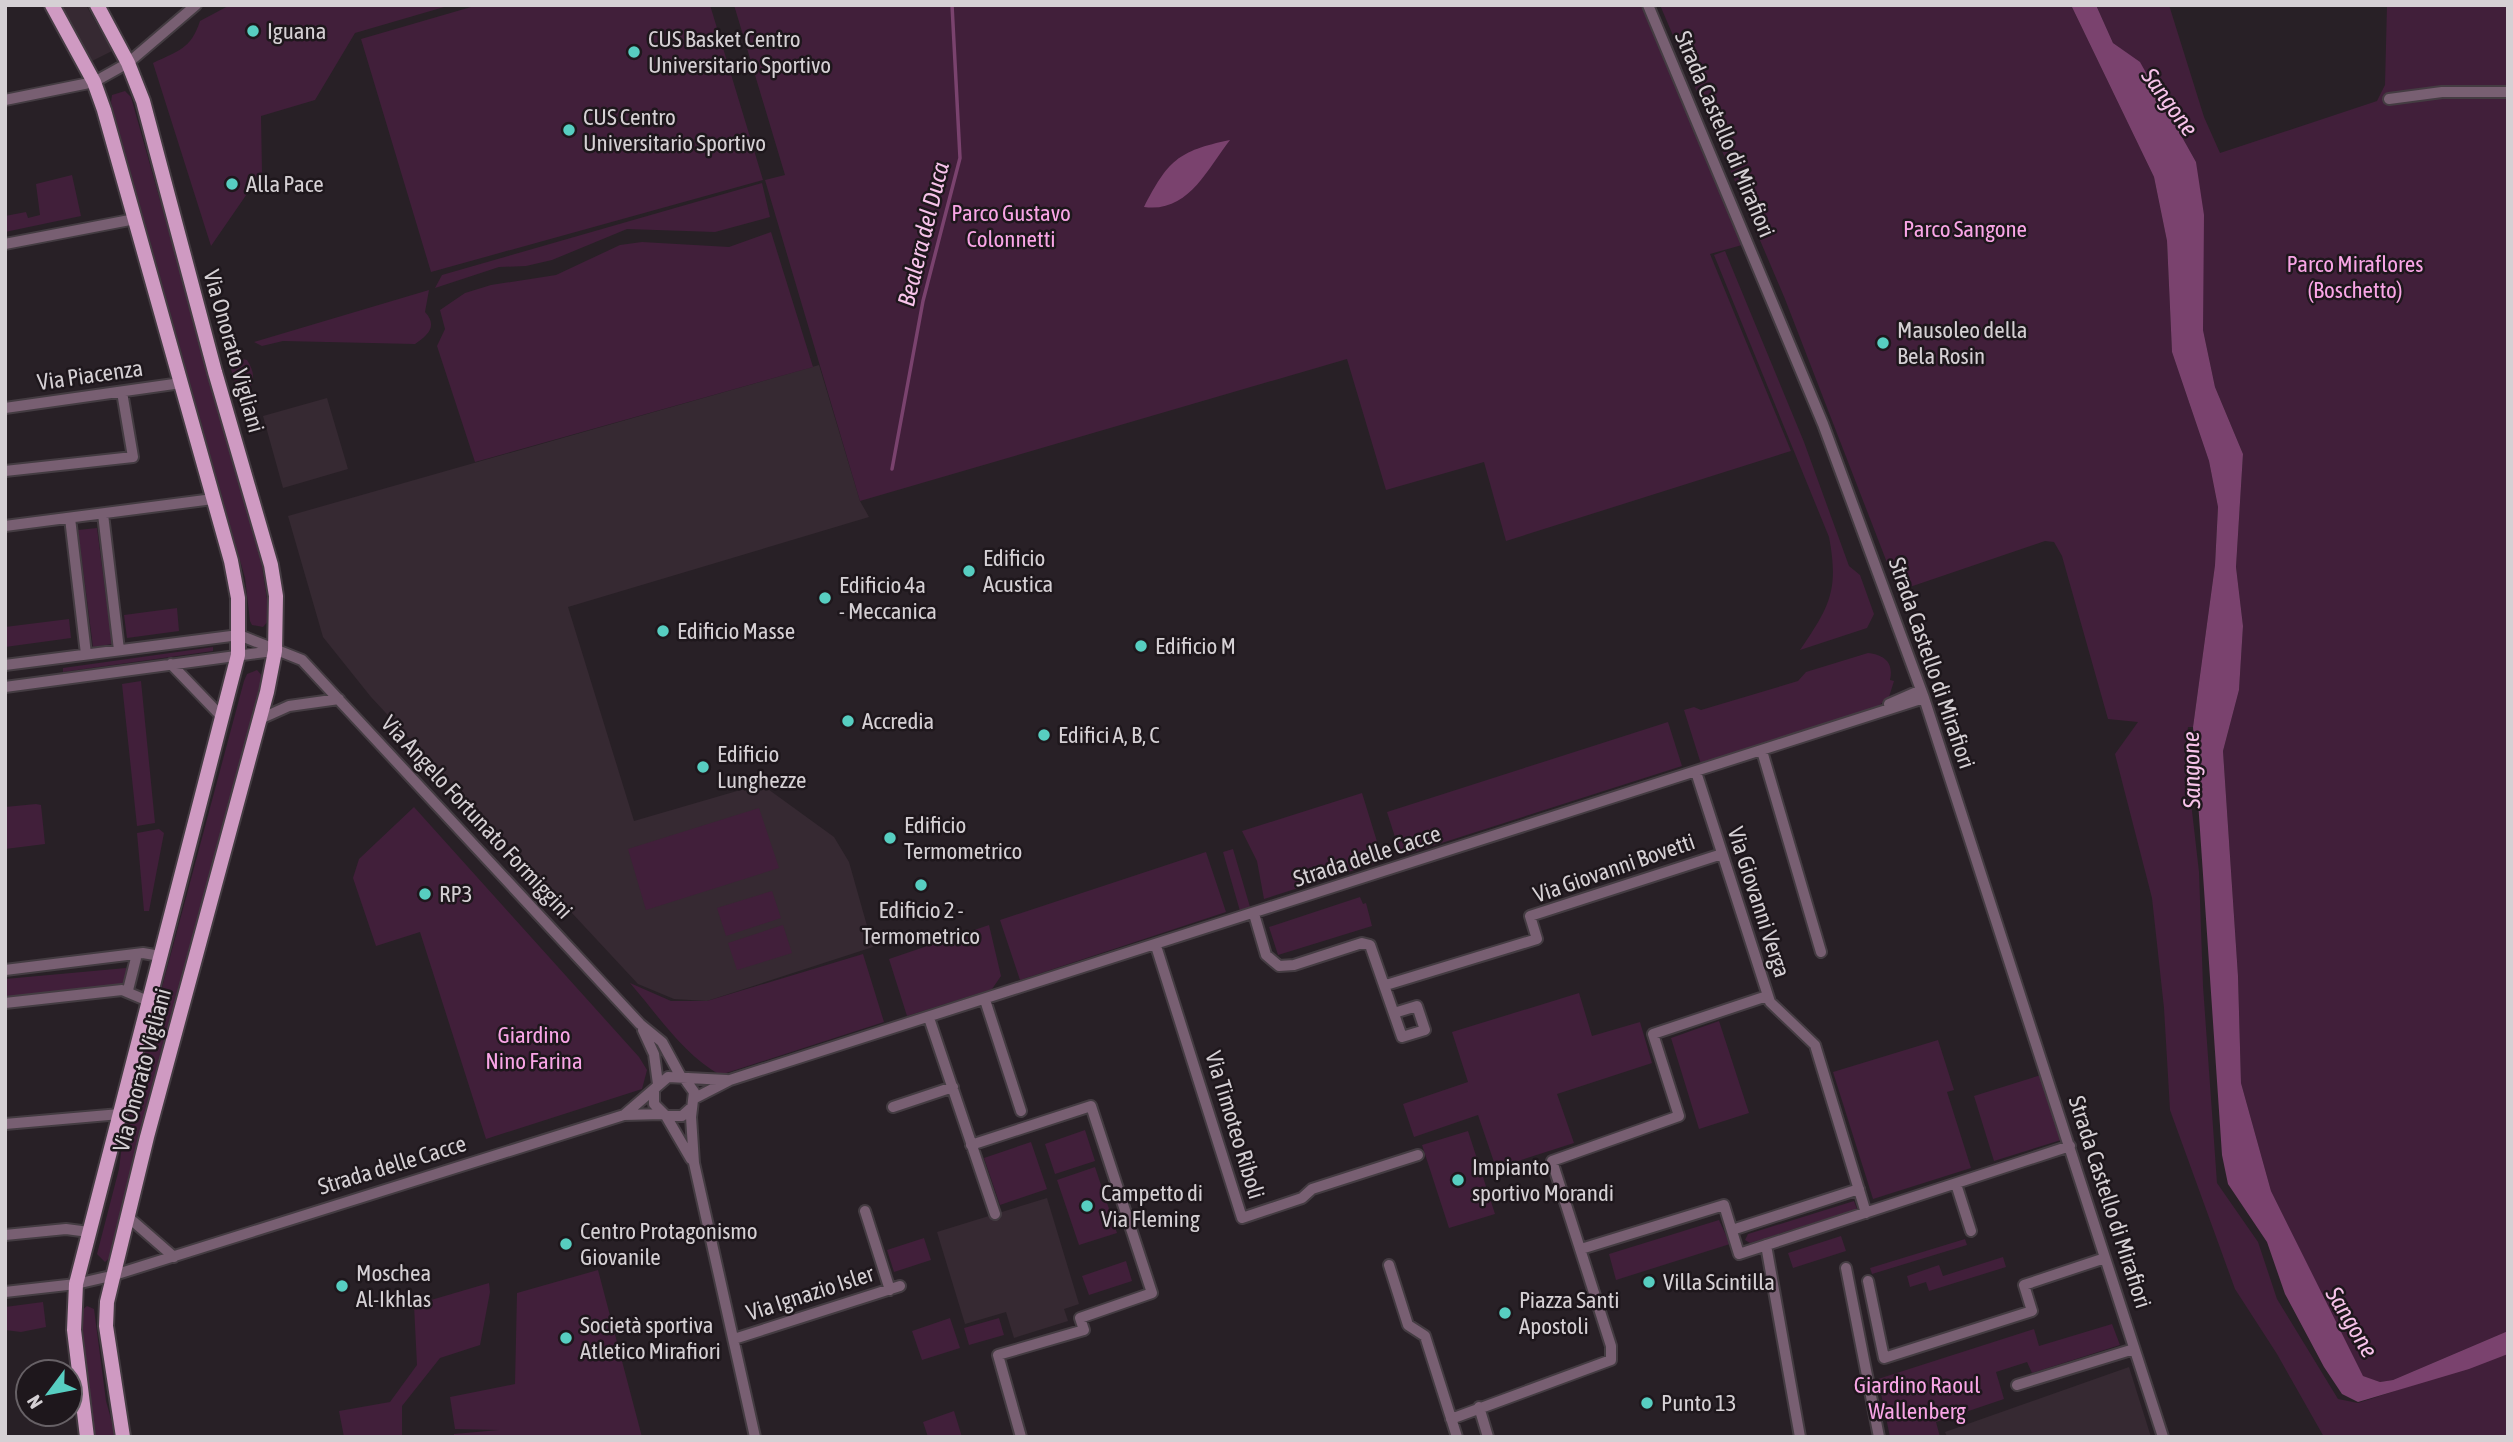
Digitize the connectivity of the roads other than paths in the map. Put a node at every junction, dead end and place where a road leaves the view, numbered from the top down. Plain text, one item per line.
1 (52, 5) edge
2 (97, 5) edge
3 (196, 5) edge
4 (1648, 5) edge
5 (128, 63) junction
6 (94, 82) junction
7 (2508, 92) edge
8 (5, 98) edge
9 (2389, 99) dead end
10 (135, 219) junction
11 (5, 244) edge
12 (181, 383) junction
13 (122, 392) junction
14 (5, 408) edge
15 (5, 471) edge
16 (213, 499) junction
17 (103, 514) junction
18 (70, 517) junction
19 (5, 526) edge
20 (239, 635) junction
21 (119, 650) junction
22 (275, 651) junction
23 (86, 654) junction
24 (238, 655) junction
25 (171, 664) junction
26 (5, 665) edge
27 (5, 687) edge
28 (1922, 694) junction
29 (339, 699) junction
30 (222, 717) junction
31 (260, 719) junction
32 (1762, 751) junction
33 (1696, 772) junction
34 (1722, 853) junction
35 (1254, 914) junction
36 (1156, 946) junction
37 (1821, 952) dead end
38 (136, 954) junction
39 (160, 956) junction
40 (5, 970) edge
41 (1386, 985) junction
42 (128, 990) junction
43 (1767, 996) junction
44 (985, 1000) junction
45 (148, 1001) junction
46 (5, 1003) edge
47 (1394, 1013) dead end
48 (929, 1018) junction
49 (640, 1024) junction
50 (682, 1077) junction
51 (730, 1080) junction
52 (953, 1087) junction
53 (656, 1088) junction
54 (694, 1101) junction
55 (893, 1107) dead end
56 (1021, 1111) dead end
57 (120, 1114) junction
58 (624, 1115) junction
59 (664, 1115) junction
60 (5, 1124) edge
61 (971, 1145) junction
62 (2070, 1146) junction
63 (1418, 1154) dead end
64 (694, 1163) junction
65 (1956, 1184) junction
66 (1859, 1189) junction
67 (865, 1211) dead end
68 (1866, 1213) junction
69 (995, 1214) dead end
70 (127, 1216) junction
71 (1732, 1230) junction
72 (1971, 1231) dead end
73 (89, 1232) junction
74 (5, 1235) edge
75 (1766, 1245) junction
76 (1581, 1249) junction
77 (174, 1257) junction
78 (2105, 1258) junction
79 (1390, 1265) dead end
80 (1846, 1268) dead end
81 (111, 1276) junction
82 (1868, 1281) dead end
83 (76, 1284) junction
84 (5, 1292) edge
85 (734, 1339) junction
86 (2134, 1349) junction
87 (2017, 1385) dead end
88 (1479, 1407) junction
89 (1451, 1419) junction
90 (87, 1437) edge
91 (123, 1437) edge
92 (755, 1437) edge
93 (1021, 1437) edge
94 (1457, 1437) edge
95 (1488, 1437) edge
96 (1800, 1437) edge
97 (1879, 1437) edge
98 (2162, 1437) edge

1 - 6 main road, Via Onorato Vigliani
2 - 5 main road, Via Onorato Vigliani
3 - 5 street
4 - 28 street, Strada Castello di Mirafiori
5 - 6 street
5 - 22 main road, Via Onorato Vigliani
6 - 8 street
6 - 10 main road, Via Onorato Vigliani
7 - 9 street
10 - 11 street
10 - 12 main road, Via Onorato Vigliani
12 - 13 street, Via Piacenza
12 - 16 main road, Via Onorato Vigliani
13 - 14 street, Via Piacenza
13 - 15 street
16 - 17 street
16 - 20 main road, Via Onorato Vigliani
17 - 18 street
17 - 21 street
18 - 19 street
18 - 23 street
20 - 21 street
20 - 22 street, Via Angelo Fortunato Formiggini
20 - 24 main road, Via Onorato Vigliani
21 - 23 street
22 - 24 street
22 - 29 street, Via Angelo Fortunato Formiggini
22 - 31 main road, Via Onorato Vigliani
23 - 26 street
24 - 25 street
24 - 30 main road, Via Onorato Vigliani
25 - 27 street
25 - 30 street
28 - 32 street, Strada delle Cacce
28 - 62 street, Strada Castello di Mirafiori
29 - 31 street
29 - 49 street, Via Angelo Fortunato Formiggini
30 - 39 main road, Via Onorato Vigliani
31 - 70 main road, Via Onorato Vigliani
32 - 33 street, Strada delle Cacce
32 - 37 street
33 - 34 street, Via Giovanni Verga
33 - 35 street, Strada delle Cacce
34 - 41 street, Via Giovanni Bovetti
34 - 43 street, Via Giovanni Verga
35 - 36 street, Strada delle Cacce
35 - 41 street
36 - 44 street, Strada delle Cacce
36 - 63 street, Via Timoteo Riboli
38 - 39 street
38 - 40 street
38 - 42 street
39 - 45 main road, Via Onorato Vigliani
41 - 47 street
42 - 45 street
42 - 46 street
43 - 66 street, Via Giovanni Verga
43 - 76 street
44 - 48 street, Strada delle Cacce
44 - 56 street
45 - 57 main road, Via Onorato Vigliani
48 - 51 street, Strada delle Cacce
48 - 52 street
49 - 50 street, Via Angelo Fortunato Formiggini
49 - 53 street, Via Angelo Fortunato Formiggini
50 - 51 street, Strada delle Cacce
50 - 53 street, Strada delle Cacce
50 - 54 street
51 - 54 street, Strada delle Cacce
52 - 55 street
52 - 61 street
53 - 58 street, Strada delle Cacce
53 - 59 street
54 - 59 street, Strada delle Cacce
54 - 64 street
57 - 60 street, Via Onorato Vigliani
57 - 73 main road, Via Onorato Vigliani
58 - 59 street, Strada delle Cacce
58 - 77 street, Strada delle Cacce
59 - 64 street
61 - 69 street
61 - 93 street
62 - 65 street
62 - 78 street, Strada Castello di Mirafiori
64 - 85 street
65 - 68 street
65 - 72 street
66 - 68 street, Via Giovanni Verga
66 - 71 street
67 - 85 street, Via Ignazio Isler
68 - 75 street
70 - 77 street
70 - 81 main road, Via Onorato Vigliani
71 - 75 street
71 - 76 street
73 - 74 street
73 - 83 main road, Via Onorato Vigliani
75 - 96 street
76 - 88 street
77 - 81 street, Strada delle Cacce
78 - 82 street
78 - 86 street, Strada Castello di Mirafiori
79 - 89 street
80 - 97 street
81 - 83 street, Strada delle Cacce
81 - 91 main road, Via Onorato Vigliani
83 - 84 street, Strada delle Cacce
83 - 90 main road, Via Onorato Vigliani
85 - 92 street
86 - 87 street
86 - 98 street, Strada Castello di Mirafiori
88 - 89 street
88 - 95 street
89 - 94 street

